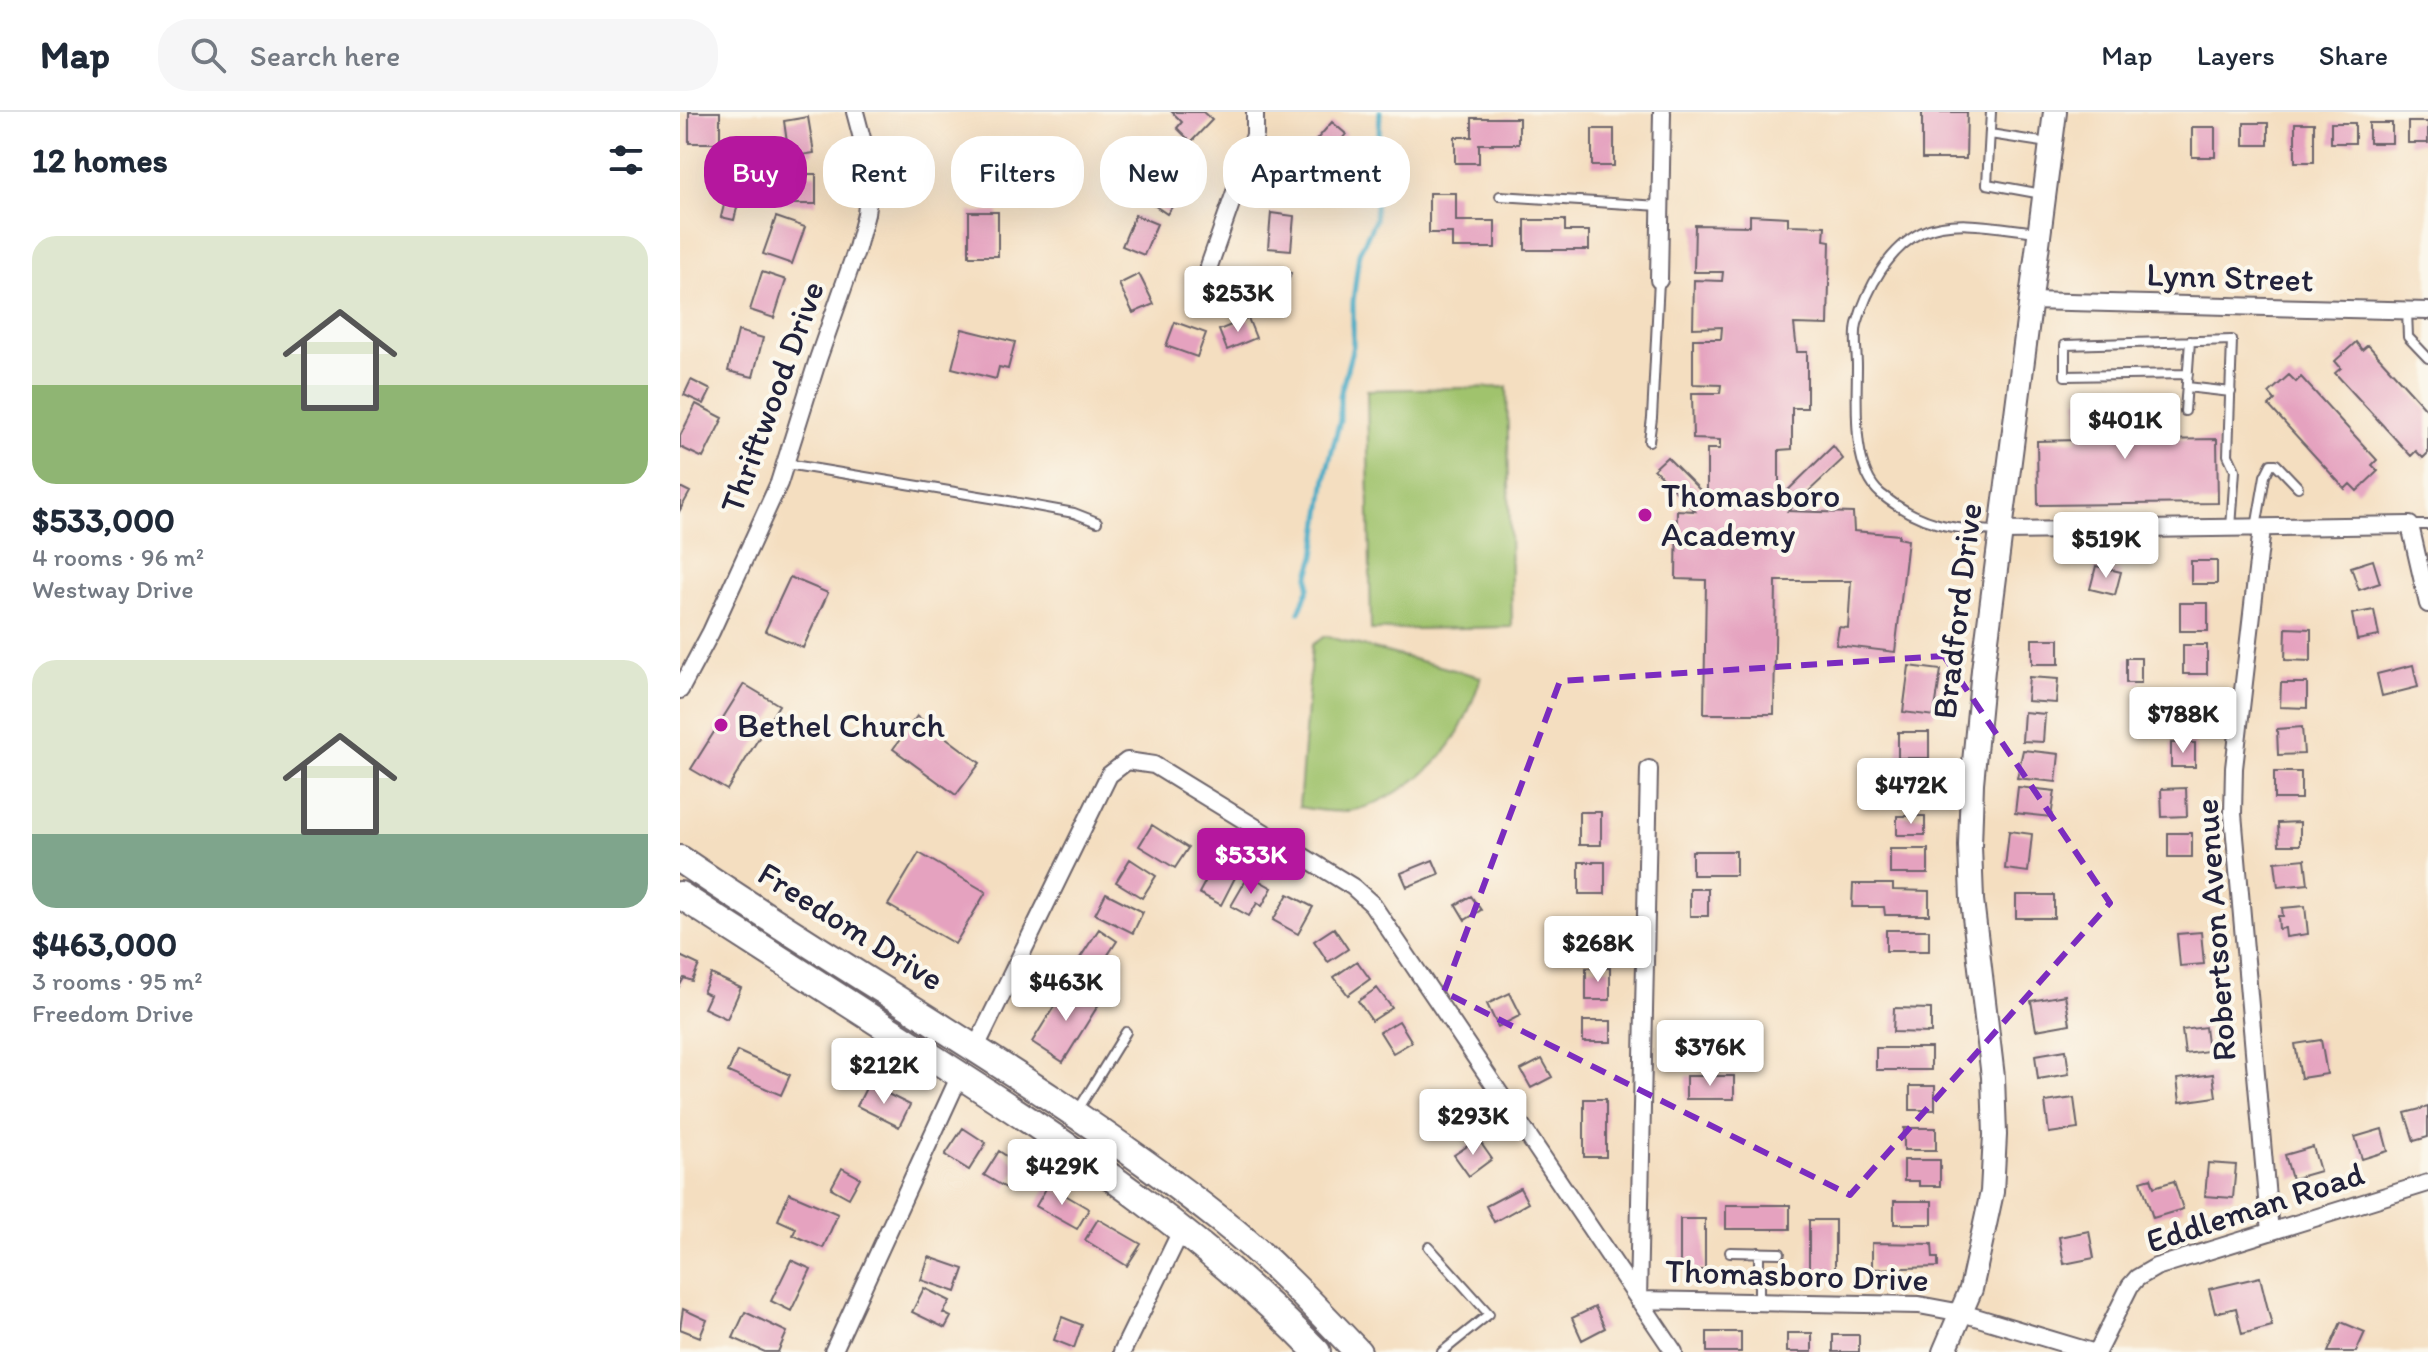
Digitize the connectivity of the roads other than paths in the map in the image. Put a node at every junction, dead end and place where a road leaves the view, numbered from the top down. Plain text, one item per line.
1 (855, 112) edge
2 (1255, 112) edge
3 (1662, 112) edge
4 (1991, 112) edge
5 (2055, 112) edge
6 (1990, 134) junction
7 (2049, 144) junction
8 (2043, 194) junction
9 (1500, 196) dead end
10 (1660, 206) junction
11 (2038, 232) junction
12 (1209, 266) dead end
13 (1659, 280) joint
14 (2030, 301) junction
15 (2407, 311) junction
16 (2428, 311) edge
17 (2190, 341) junction
18 (2428, 358) edge
19 (2188, 374) junction
20 (2187, 387) junction
21 (2231, 392) junction
22 (2185, 411) dead end
23 (1649, 441) dead end
24 (787, 464) junction
25 (2298, 487) dead end
26 (1097, 522) dead end
27 (2410, 525) junction
28 (2428, 525) edge
29 (2259, 528) junction
30 (2231, 529) junction
31 (2001, 531) junction
32 (2428, 604) edge
33 (680, 690) edge
34 (1649, 769) dead end
35 (680, 859) edge
36 (680, 871) edge
37 (680, 895) edge
38 (855, 971) junction
39 (1126, 1032) dead end
40 (976, 1047) junction
41 (960, 1075) junction
42 (1076, 1114) junction
43 (2428, 1183) edge
44 (1181, 1231) junction
45 (2270, 1232) junction
46 (1429, 1247) dead end
47 (1730, 1252) dead end
48 (1759, 1252) junction
49 (1780, 1253) dead end
50 (1638, 1300) junction
51 (1759, 1302) junction
52 (1962, 1313) junction
53 (833, 1352) edge
54 (1122, 1352) edge
55 (1317, 1352) edge
56 (1358, 1352) edge
57 (1442, 1352) edge
58 (1674, 1352) edge
59 (1944, 1352) edge
60 (2094, 1352) edge

1 - 24 street, Thriftwood Drive
2 - 12 street
3 - 10 street
4 - 6 lane
5 - 7 street, Bradford Drive
6 - 7 lane
6 - 8 lane
7 - 8 street, Bradford Drive
8 - 11 street, Bradford Drive
9 - 10 lane
10 - 13 street
11 - 14 street, Bradford Drive
11 - 31 lane
13 - 23 lane
14 - 15 street, Lynn Street
14 - 31 street, Bradford Drive
15 - 16 street, Lynn Street
15 - 18 lane
17 - 19 lane
17 - 19 lane
17 - 21 lane
19 - 20 lane
20 - 21 lane
20 - 22 lane
21 - 30 lane
24 - 26 lane
24 - 33 street, Thriftwood Drive
25 - 29 lane
27 - 28 lane
27 - 29 street
27 - 32 street
29 - 30 street
29 - 45 street, Robertson Avenue
30 - 31 street
31 - 52 street, Bradford Drive
34 - 50 street
35 - 38 main road, Freedom Drive
36 - 38 main road
37 - 41 main road, Freedom Drive
38 - 40 main road, Freedom Drive
39 - 42 lane
40 - 42 main road, Freedom Drive
40 - 50 street
41 - 44 main road, Freedom Drive
41 - 53 street
42 - 56 main road, Freedom Drive
43 - 45 street, Eddleman Road
44 - 54 street
44 - 55 main road, Freedom Drive
45 - 60 street, Eddleman Road
46 - 57 lane
47 - 48 lane
48 - 49 lane
48 - 51 lane
50 - 51 street, Thomasboro Drive
50 - 58 street
51 - 52 street, Thomasboro Drive
52 - 59 street, Bradford Drive
52 - 60 street, Thomasboro Drive

